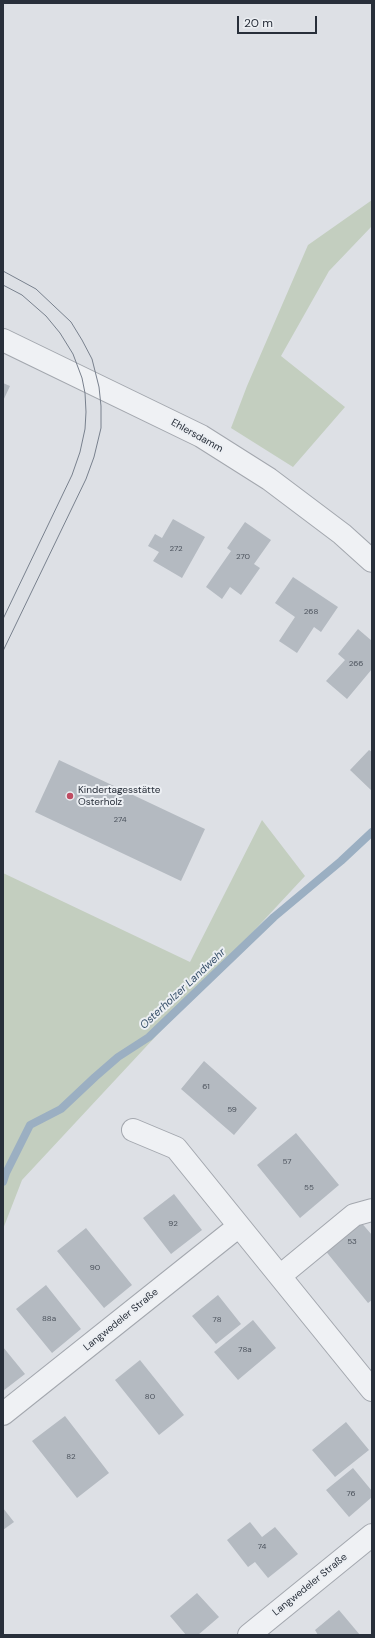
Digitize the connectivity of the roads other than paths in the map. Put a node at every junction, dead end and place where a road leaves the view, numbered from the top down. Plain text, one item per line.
1 (3, 340) edge
2 (372, 561) edge
3 (133, 1130) dead end
4 (372, 1210) edge
5 (239, 1226) junction
6 (280, 1276) junction
7 (372, 1390) edge
8 (3, 1414) edge
9 (372, 1535) edge
10 (249, 1635) edge

1 - 2 street, Ehlersdamm
3 - 5 street
4 - 6 street
5 - 6 street
5 - 8 street, Langwedeler Straße
6 - 7 street
9 - 10 street, Langwedeler Straße

